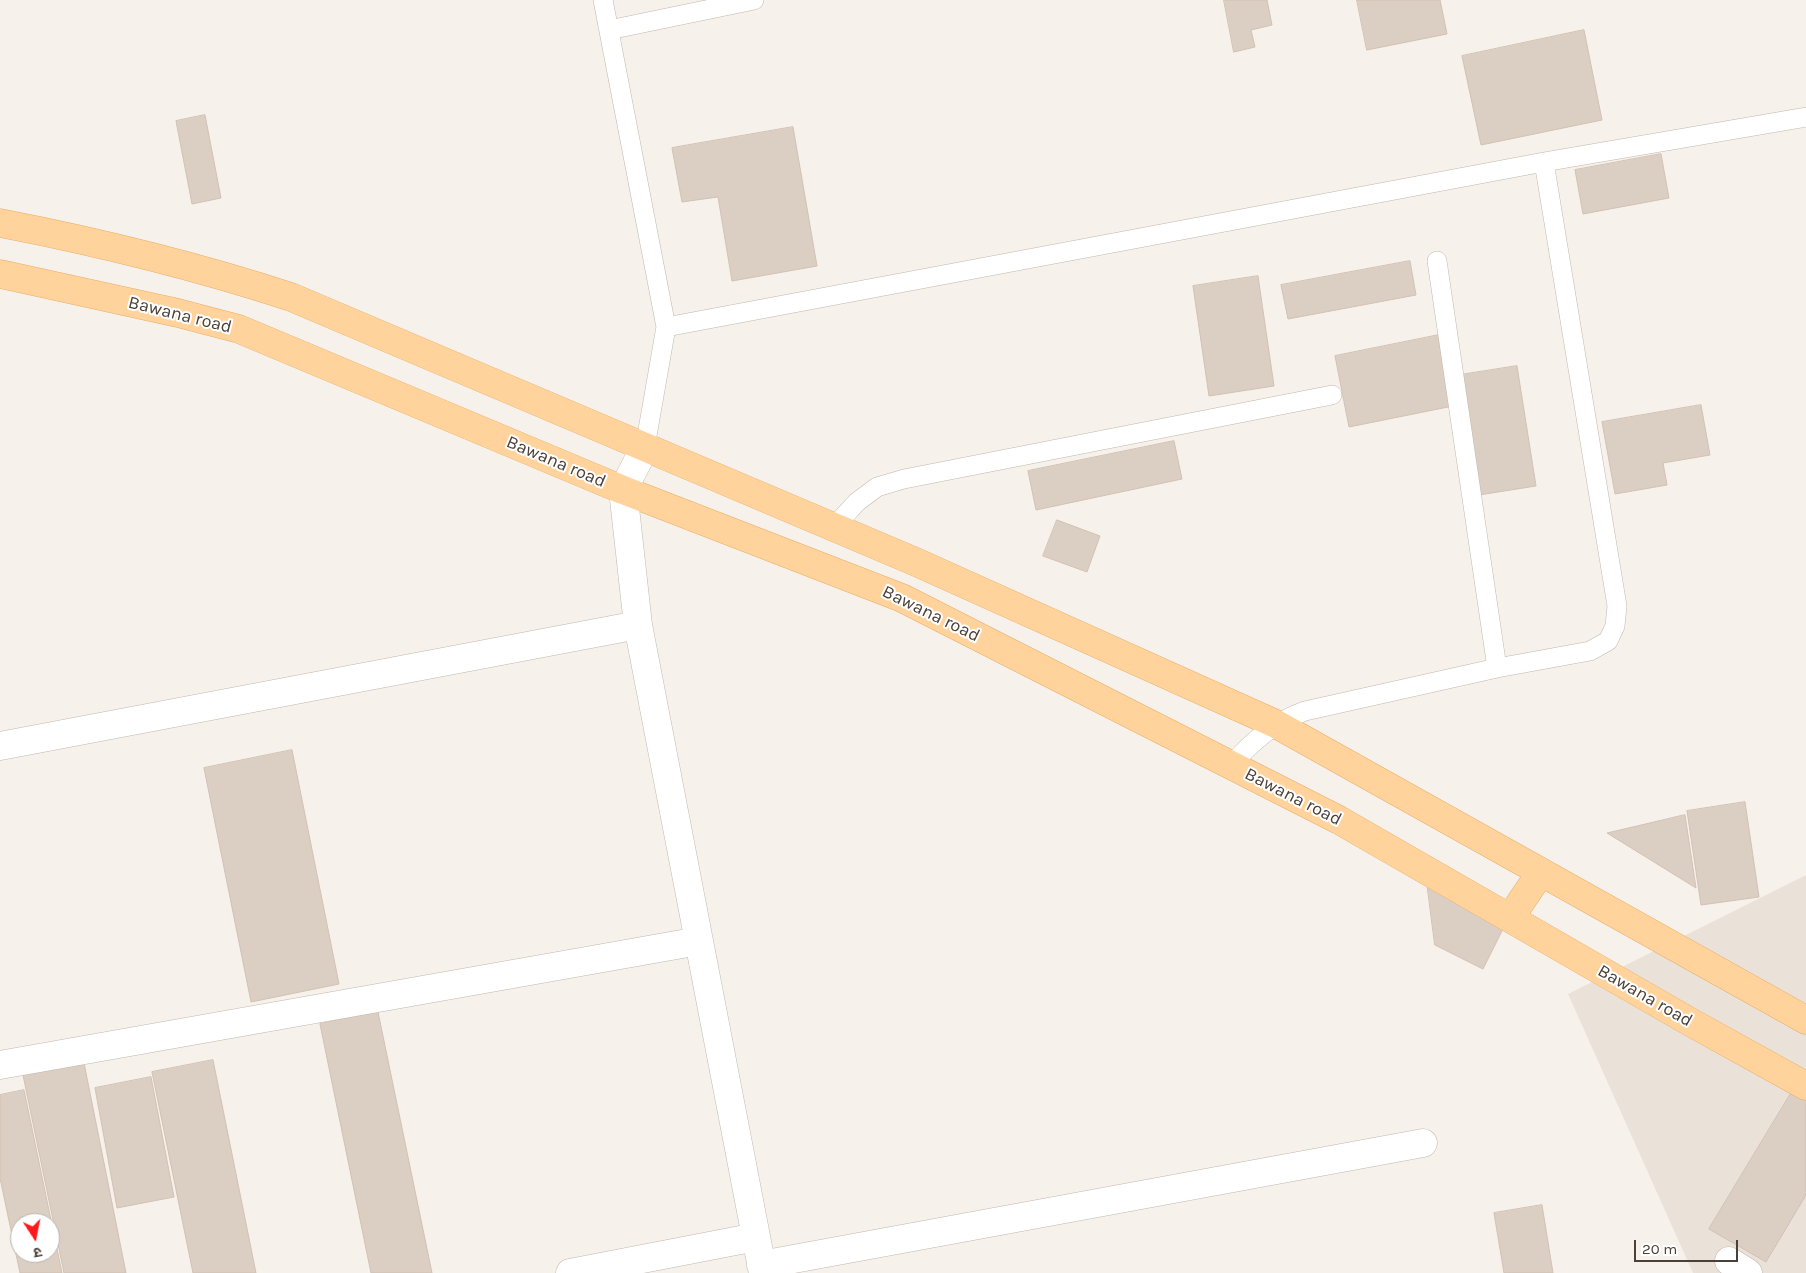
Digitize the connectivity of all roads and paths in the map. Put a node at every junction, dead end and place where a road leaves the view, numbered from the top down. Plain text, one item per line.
1 (603, 0) edge
2 (754, 0) edge
3 (609, 30) junction
4 (1806, 117) edge
5 (1544, 162) junction
6 (0, 223) edge
7 (1437, 261) dead end
8 (0, 274) edge
9 (666, 327) junction
10 (1332, 395) dead end
11 (645, 447) junction
12 (624, 490) junction
13 (833, 528) junction
14 (638, 625) junction
15 (1497, 668) junction
16 (1276, 724) junction
17 (0, 746) edge
18 (1232, 765) junction
19 (1541, 872) junction
20 (1510, 918) junction
21 (699, 941) junction
22 (1806, 1020) edge
23 (0, 1065) edge
24 (1806, 1086) edge
25 (1423, 1143) dead end
26 (756, 1237) junction
27 (762, 1269) edge
28 (570, 1273) edge

1 - 3 lane
2 - 3 lane
3 - 9 lane
4 - 5 lane
5 - 9 lane
5 - 15 lane
6 - 11 main road
7 - 15 lane
8 - 12 main road, Bawana road
9 - 11 lane
10 - 13 lane
11 - 12 street
11 - 13 main road
12 - 14 street
12 - 18 main road, Bawana road
13 - 16 main road
14 - 17 street
14 - 21 street
15 - 16 lane
16 - 18 lane
16 - 19 main road
18 - 20 main road, Bawana road
19 - 20 main road
19 - 22 main road
20 - 24 main road, Bawana road
21 - 23 street
21 - 26 street
25 - 27 street
26 - 27 street
26 - 28 street

